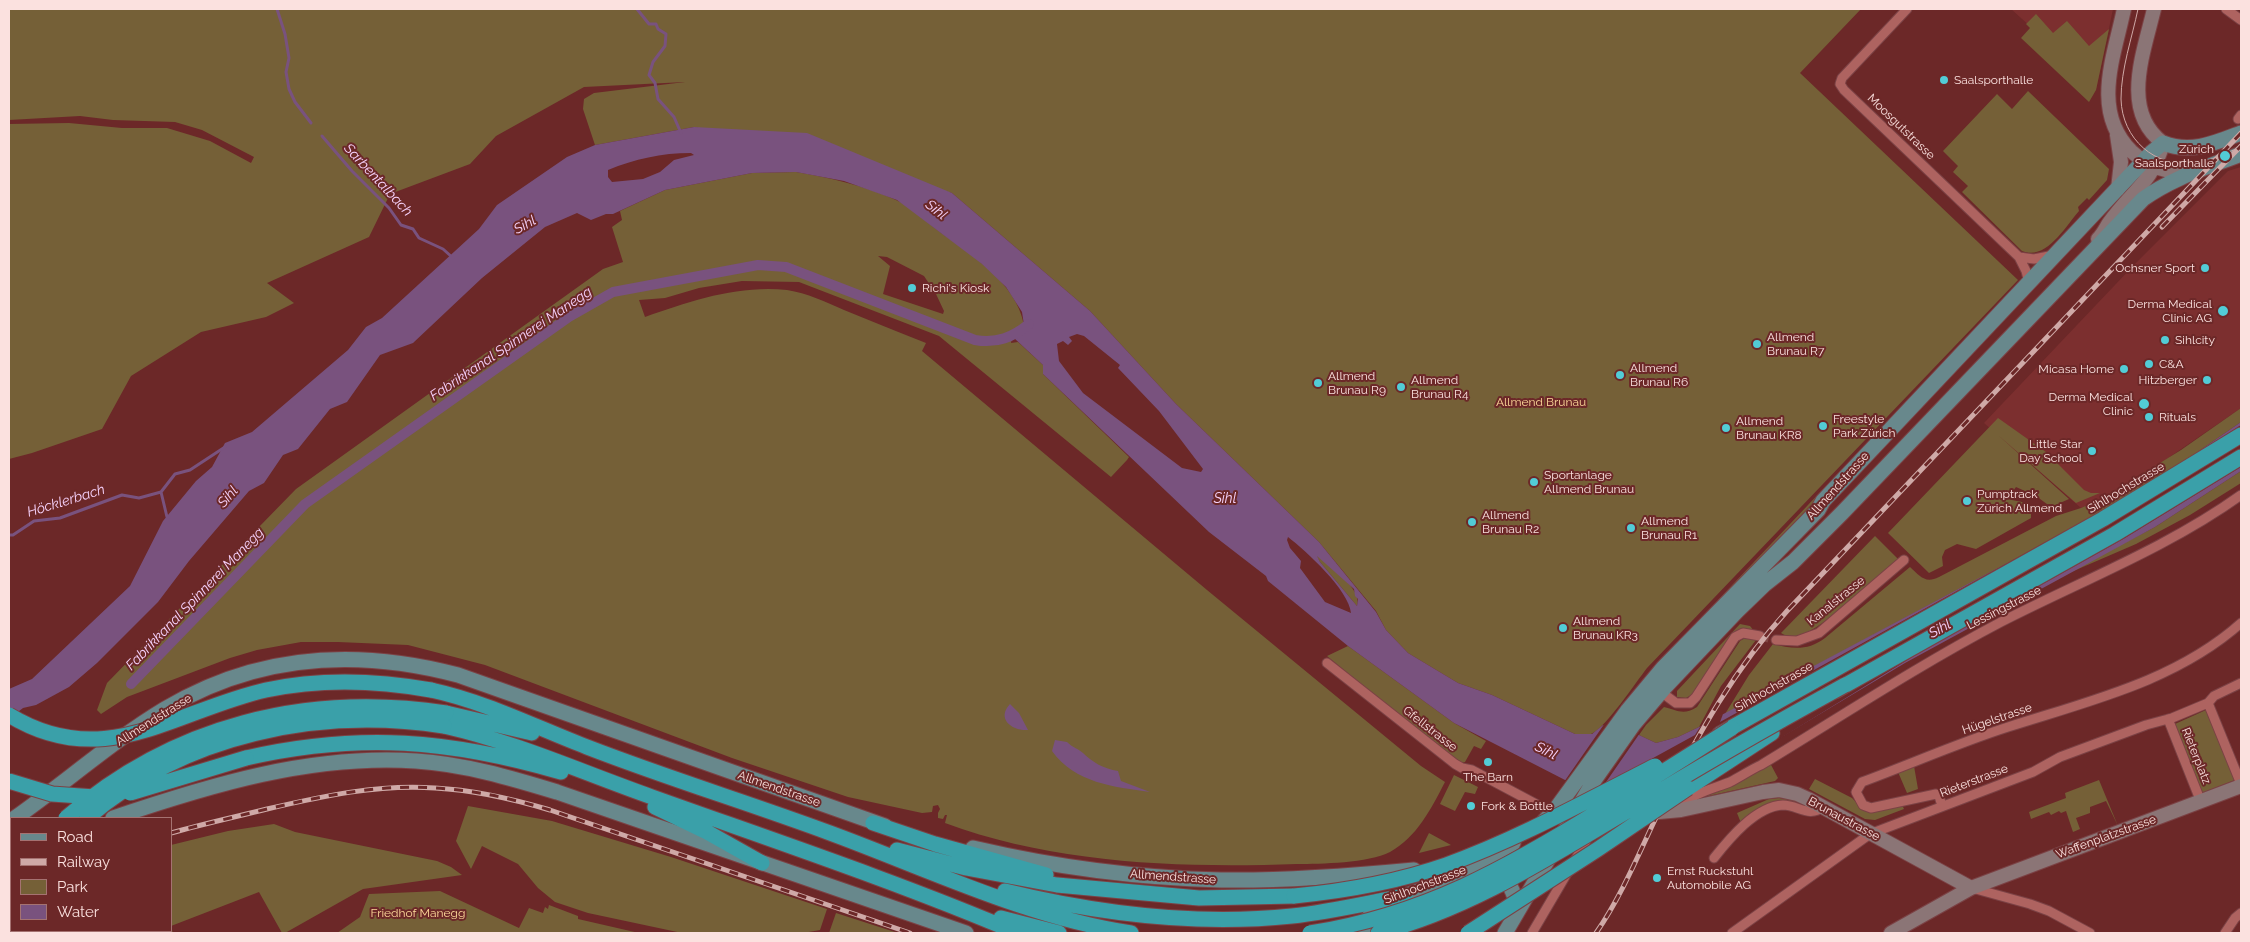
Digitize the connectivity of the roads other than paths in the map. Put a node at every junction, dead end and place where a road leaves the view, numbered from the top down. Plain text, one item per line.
1 (1907, 9) edge
2 (2124, 9) edge
3 (2154, 9) edge
4 (2226, 9) edge
5 (2241, 20) edge
6 (2240, 122) edge
7 (2116, 132) junction
8 (2164, 142) junction
9 (2241, 154) edge
10 (2149, 165) junction
11 (2191, 173) junction
12 (2118, 189) junction
13 (2056, 254) junction
14 (2086, 256) junction
15 (2020, 257) junction
16 (2029, 283) junction
17 (2241, 435) edge
18 (2241, 457) edge
19 (2241, 495) edge
20 (1904, 560) dead end
21 (2241, 623) edge
22 (1760, 636) tunnel mouth
23 (1776, 640) tunnel mouth
24 (1327, 663) dead end
25 (2241, 683) edge
26 (1845, 684) junction
27 (1661, 692) junction
28 (2208, 703) junction
29 (9, 716) edge
30 (2168, 719) junction
31 (445, 720) junction
32 (1626, 724) junction
33 (1732, 728) junction
34 (587, 747) junction
35 (9, 782) edge
36 (2241, 785) edge
37 (611, 786) junction
38 (638, 792) junction
39 (1586, 793) junction
40 (42, 799) junction
41 (2201, 802) junction
42 (1942, 806) junction
43 (1822, 807) junction
44 (1680, 810) junction
45 (1553, 813) junction
46 (1626, 815) junction
47 (16, 817) edge
48 (35, 817) edge
49 (67, 817) edge
50 (87, 817) edge
51 (115, 817) edge
52 (873, 822) junction
53 (1598, 822) junction
54 (830, 833) junction
55 (1870, 834) junction
56 (1550, 854) junction
57 (1714, 858) dead end
58 (1480, 862) junction
59 (762, 863) junction
60 (936, 873) junction
61 (874, 877) junction
62 (1100, 888) junction
63 (1971, 888) junction
64 (1404, 896) junction
65 (949, 904) junction
66 (1519, 909) junction
67 (2241, 913) edge
68 (1738, 932) edge
69 (966, 933) edge
70 (998, 933) edge
71 (1018, 933) edge
72 (1059, 933) edge
73 (1130, 933) edge
74 (1310, 933) edge
75 (1362, 933) edge
76 (1378, 933) edge
77 (1468, 933) edge
78 (1505, 933) edge
79 (1532, 933) edge
80 (1891, 933) edge
81 (2088, 933) edge
82 (2225, 933) edge

1 - 15 street, Moosgutstrasse
2 - 7 street
3 - 8 street
4 - 5 street
6 - 8 main road
7 - 10 street
7 - 12 street
8 - 10 main road, Allmendstrasse
9 - 11 main road, Allmendstrasse
10 - 11 street
10 - 12 main road, Allmendstrasse
10 - 14 street
11 - 14 main road, Allmendstrasse
12 - 13 main road, Allmendstrasse
13 - 15 street
13 - 16 main road, Allmendstrasse
14 - 27 main road, Allmendstrasse
15 - 16 street, Moosgutstrasse
16 - 32 main road, Allmendstrasse
17 - 33 highway, Sihlhochstrasse
18 - 26 highway
19 - 44 street, Lessingstrasse
20 - 23 street, Kanalstrasse
21 - 42 street, Hügelstrasse
22 - 27 street
24 - 45 street, Gfellstrasse
25 - 28 street, Rieterstrasse
26 - 76 highway, bridge
26 - 77 highway, bridge
27 - 32 main road, Allmendstrasse
28 - 30 street, Rieterstrasse
28 - 36 street
29 - 34 highway, bridge
30 - 41 street, Rieterplatz
30 - 42 street, Rieterstrasse
31 - 34 highway
31 - 38 highway
31 - 49 highway, bridge
31 - 50 highway, bridge
32 - 39 main road
32 - 45 main road, Allmendstrasse
33 - 62 highway, bridge
33 - 74 highway, Sihlhochstrasse, bridge
34 - 54 highway
35 - 37 highway, bridge
36 - 41 street, Waffenplatzstrasse
37 - 38 highway
37 - 59 highway
38 - 61 highway
39 - 46 street, Brunaustrasse
39 - 56 main road
40 - 47 main road, Allmendstrasse
40 - 48 main road
40 - 52 main road, Allmendstrasse
41 - 63 street, Waffenplatzstrasse
42 - 55 street, Rieterstrasse
43 - 44 street, Brunaustrasse
43 - 55 street, Brunaustrasse
43 - 57 street
44 - 46 street, Brunaustrasse
45 - 58 main road, Allmendstrasse
46 - 53 street
51 - 59 main road
52 - 58 main road, Allmendstrasse
52 - 62 highway
53 - 56 street
53 - 79 street
54 - 60 highway
54 - 62 highway
55 - 63 street, Brunaustrasse
55 - 68 street, Rieterstrasse
56 - 66 main road
58 - 64 main road
58 - 66 main road
59 - 69 main road
60 - 64 highway
60 - 73 highway
61 - 65 highway
61 - 70 highway
63 - 80 street, Waffenplatzstrasse
63 - 81 street, Brunaustrasse
64 - 75 main road
65 - 71 highway
65 - 72 highway
66 - 78 main road
67 - 82 street

